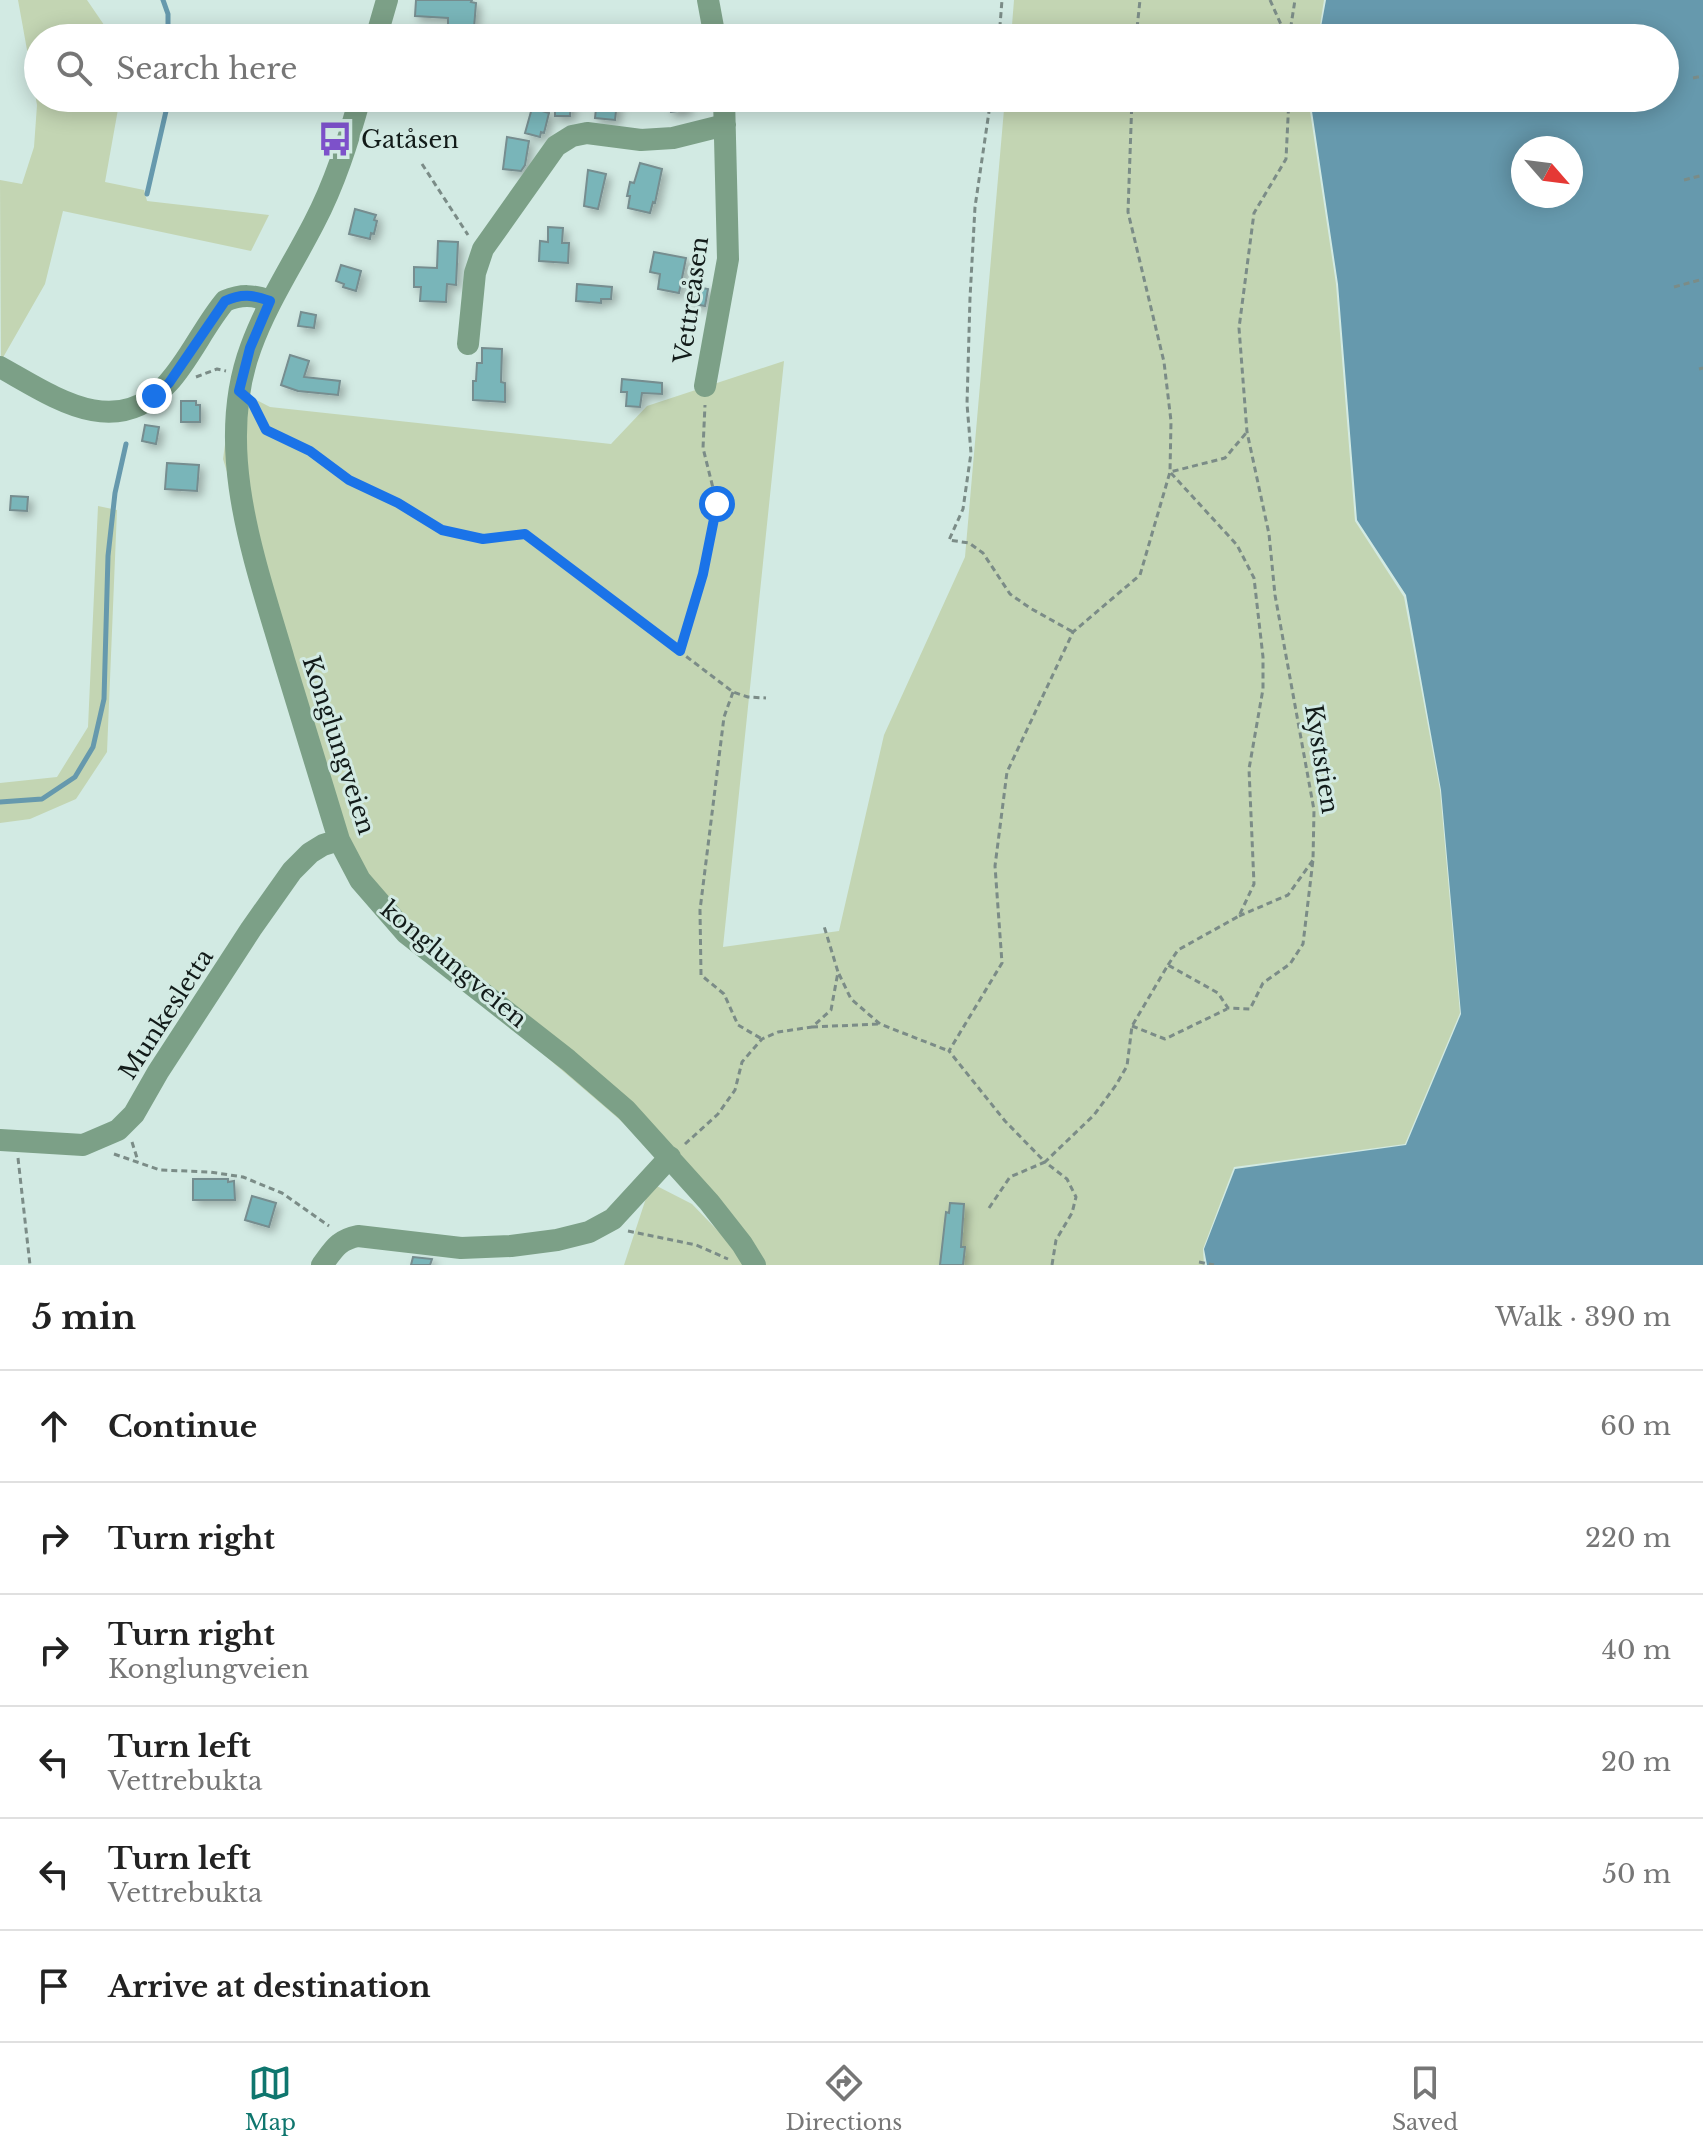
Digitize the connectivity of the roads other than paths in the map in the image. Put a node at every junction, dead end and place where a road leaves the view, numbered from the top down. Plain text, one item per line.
1 (387, 0) edge
2 (708, 0) edge
3 (380, 24) edge
4 (712, 24) edge
5 (356, 112) edge
6 (725, 112) edge
7 (725, 125) junction
8 (270, 301) junction
9 (468, 344) dead end
10 (0, 367) edge
11 (705, 386) road end
12 (339, 840) junction
13 (8, 1141) edge
14 (670, 1157) junction
15 (745, 1264) edge
16 (322, 1265) edge

1 - 3 street
2 - 4 street
5 - 8 street, Konglungveien
6 - 7 street, Vettreåsen
7 - 9 street
7 - 11 street, Vettreåsen
8 - 10 street
8 - 12 street, Konglungveien
12 - 13 street, Munkesletta
12 - 14 street, Konglungveien
14 - 15 street, Konglungveien
14 - 16 street

